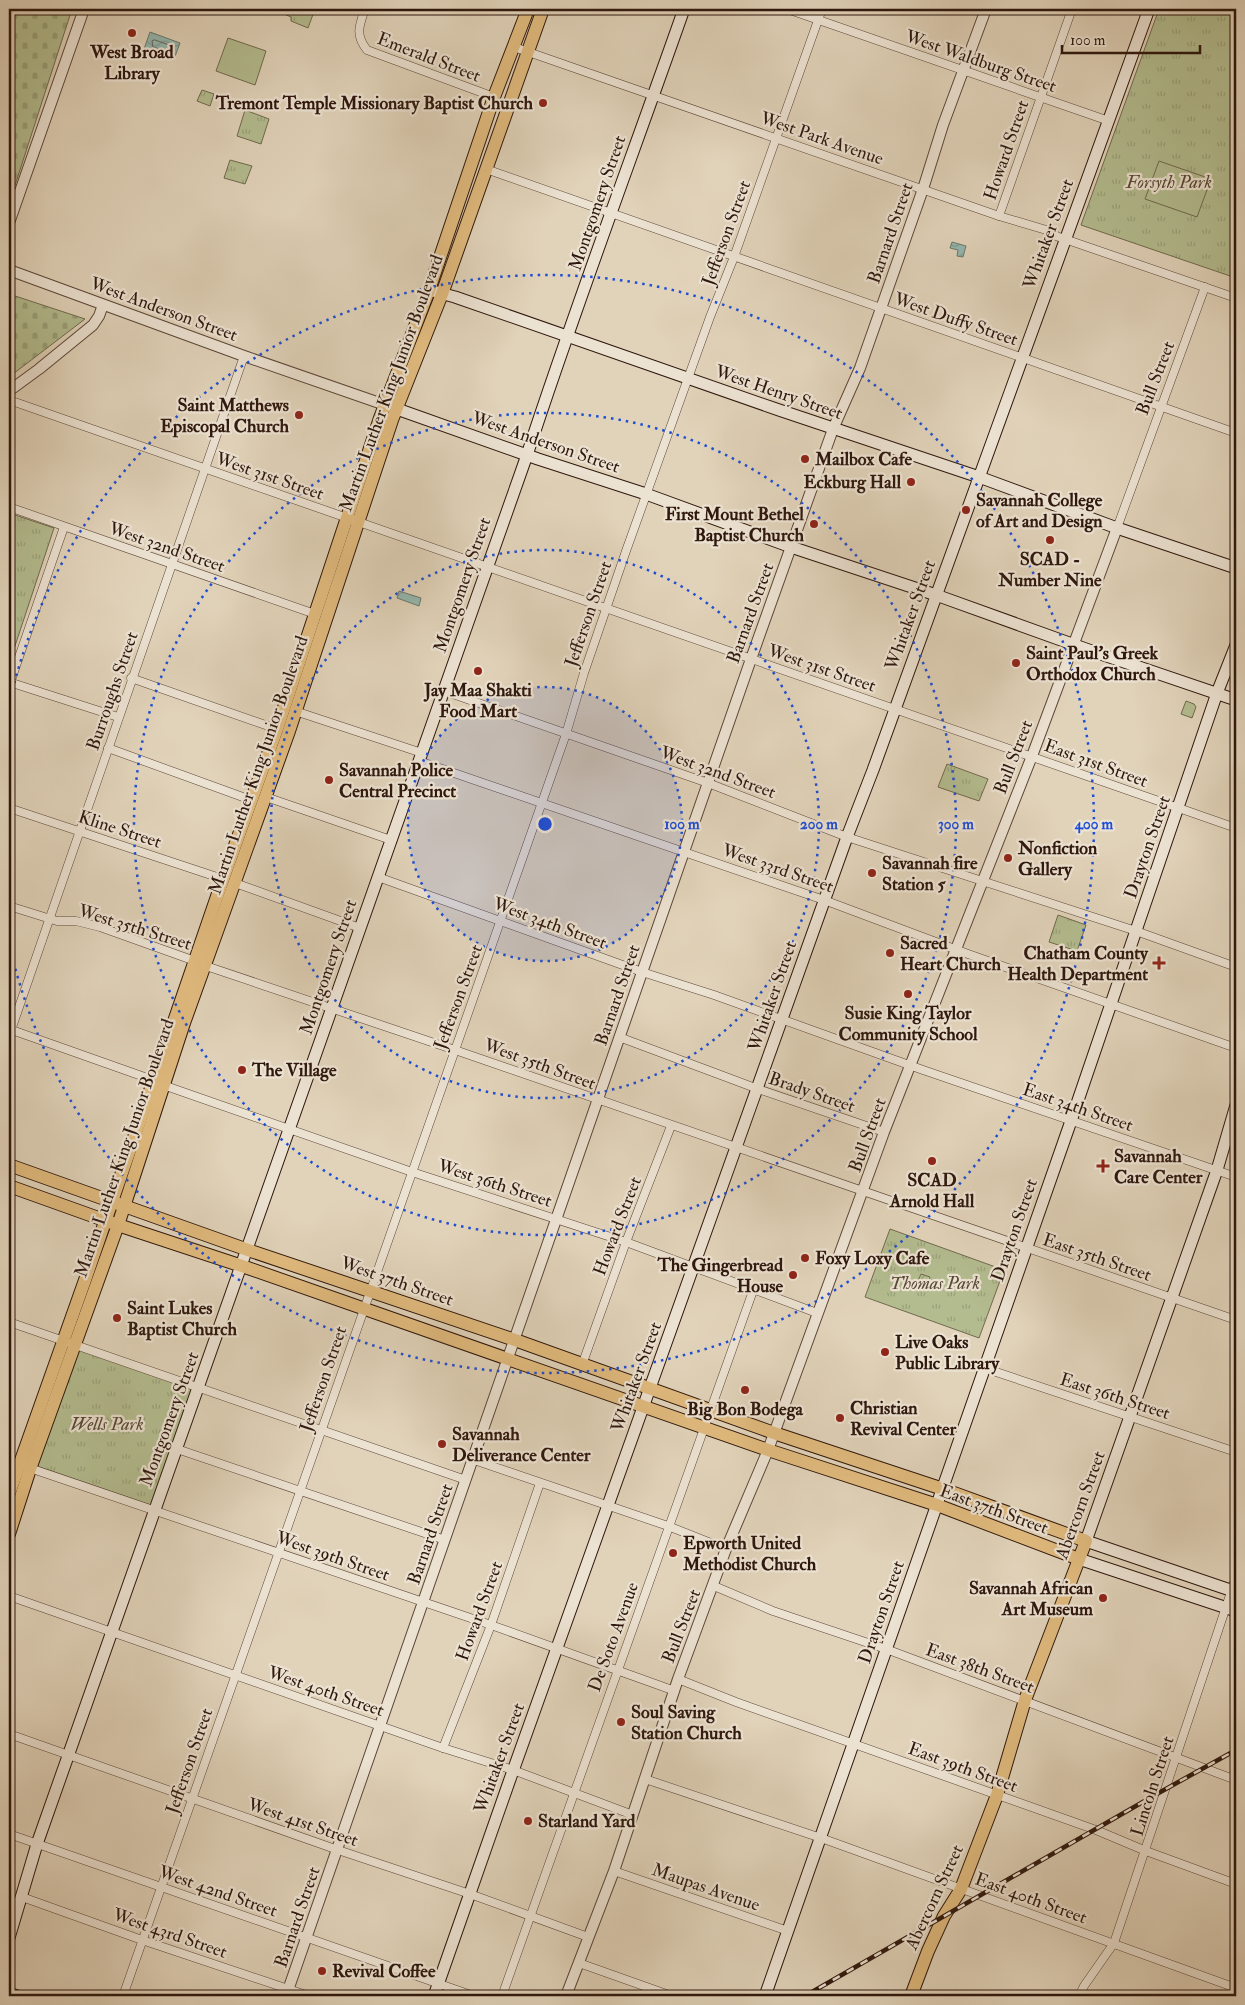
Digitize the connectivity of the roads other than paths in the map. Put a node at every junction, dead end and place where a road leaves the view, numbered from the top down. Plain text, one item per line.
1 (84, 9) edge
2 (365, 9) edge
3 (528, 9) edge
4 (543, 9) edge
5 (684, 9) edge
6 (787, 9) edge
7 (822, 9) edge
8 (986, 9) edge
9 (1072, 9) edge
10 (1148, 9) edge
11 (818, 20) junction
12 (514, 47) junction
13 (527, 52) junction
14 (964, 71) junction
15 (654, 95) junction
16 (1041, 97) junction
17 (494, 98) junction
18 (1109, 121) junction
19 (776, 138) junction
20 (486, 170) junction
21 (923, 189) junction
22 (611, 214) junction
23 (999, 216) junction
24 (9, 223) edge
25 (1064, 238) junction
26 (734, 257) junction
27 (9, 270) edge
28 (1209, 288) junction
29 (429, 290) junction
30 (442, 294) junction
31 (1236, 298) edge
32 (103, 305) junction
33 (881, 308) junction
34 (567, 336) junction
35 (244, 356) junction
36 (1022, 358) junction
37 (688, 379) junction
38 (9, 391) edge
39 (9, 400) edge
40 (1161, 406) junction
41 (391, 407) junction
42 (833, 429) junction
43 (1236, 433) edge
44 (527, 455) junction
45 (206, 469) junction
46 (979, 477) junction
47 (646, 494) junction
48 (9, 507) edge
49 (353, 521) junction
50 (64, 526) junction
51 (1117, 528) junction
52 (791, 547) junction
53 (172, 564) junction
54 (487, 568) junction
55 (1236, 568) edge
56 (936, 595) junction
57 (606, 609) junction
58 (314, 614) junction
59 (1236, 644) edge
60 (1074, 645) junction
61 (751, 659) junction
62 (131, 678) junction
63 (10, 682) edge
64 (444, 691) junction
65 (1217, 693) junction
66 (1236, 700) edge
67 (895, 708) junction
68 (295, 711) junction
69 (118, 717) junction
70 (276, 729) junction
71 (566, 734) junction
72 (108, 748) junction
73 (1032, 756) junction
74 (420, 757) junction
75 (708, 783) junction
76 (266, 797) junction
77 (251, 800) junction
78 (542, 804) junction
79 (1179, 807) junction
80 (9, 808) edge
81 (1236, 828) edge
82 (79, 831) junction
83 (847, 837) junction
84 (391, 840) junction
85 (684, 852) junction
86 (378, 877) junction
87 (229, 881) junction
88 (983, 881) junction
89 (824, 900) junction
90 (9, 906) edge
91 (50, 919) junction
92 (501, 920) junction
93 (360, 928) junction
94 (1136, 931) junction
95 (955, 949) junction
96 (201, 964) junction
97 (1236, 967) edge
98 (642, 972) junction
99 (1111, 1004) junction
100 (332, 1008) junction
101 (782, 1019) junction
102 (10, 1031) edge
103 (619, 1037) junction
104 (1236, 1048) edge
105 (455, 1050) junction
106 (910, 1065) junction
107 (158, 1082) junction
108 (758, 1089) junction
109 (598, 1100) junction
110 (1236, 1105) edge
111 (1071, 1120) junction
112 (671, 1126) junction
113 (289, 1130) junction
114 (884, 1132) junction
115 (736, 1148) junction
116 (9, 1165) edge
117 (1217, 1170) junction
118 (412, 1172) junction
119 (1236, 1177) edge
120 (9, 1186) edge
121 (864, 1191) junction
122 (118, 1203) junction
123 (556, 1218) junction
124 (112, 1222) junction
125 (626, 1242) junction
126 (1026, 1248) junction
127 (248, 1250) junction
128 (242, 1266) junction
129 (694, 1266) junction
130 (754, 1288) junction
131 (370, 1290) junction
132 (1172, 1298) junction
133 (364, 1309) junction
134 (817, 1313) junction
135 (1236, 1320) edge
136 (9, 1322) edge
137 (515, 1340) junction
138 (69, 1344) junction
139 (509, 1360) junction
140 (582, 1365) junction
141 (984, 1368) junction
142 (198, 1388) junction
143 (651, 1388) junction
144 (644, 1407) junction
145 (710, 1409) junction
146 (1130, 1416) junction
147 (704, 1426) junction
148 (321, 1431) junction
149 (774, 1433) junction
150 (177, 1449) junction
151 (768, 1450) junction
152 (1236, 1452) edge
153 (474, 1460) junction
154 (19, 1465) edge
155 (466, 1480) junction
156 (540, 1483) junction
157 (943, 1489) junction
158 (300, 1492) junction
159 (9, 1494) edge
160 (937, 1505) junction
161 (608, 1506) junction
162 (155, 1510) junction
163 (668, 1526) junction
164 (9, 1534) edge
165 (445, 1540) junction
166 (1086, 1541) junction
167 (726, 1549) junction
168 (278, 1553) junction
169 (1080, 1559) junction
170 (1236, 1577) edge
171 (714, 1586) junction
172 (1234, 1591) edge
173 (9, 1596) edge
174 (422, 1603) junction
175 (1231, 1610) edge
176 (491, 1625) junction
177 (112, 1632) junction
178 (558, 1648) junction
179 (886, 1649) junction
180 (617, 1669) junction
181 (235, 1675) junction
182 (678, 1680) junction
183 (675, 1691) junction
184 (1025, 1700) junction
185 (381, 1726) junction
186 (9, 1734) edge
187 (854, 1743) junction
188 (443, 1748) junction
189 (69, 1756) junction
190 (1177, 1758) junction
191 (513, 1770) junction
192 (645, 1779) junction
193 (1236, 1780) edge
194 (574, 1792) junction
195 (997, 1795) junction
196 (192, 1798) junction
197 (633, 1815) junction
198 (9, 1834) edge
199 (821, 1838) junction
200 (38, 1844) junction
201 (338, 1850) junction
202 (1146, 1851) junction
203 (614, 1871) junction
204 (1236, 1884) edge
205 (160, 1887) junction
206 (961, 1888) junction
207 (470, 1894) junction
208 (22, 1897) junction
209 (530, 1916) junction
210 (788, 1931) junction
211 (9, 1935) edge
212 (588, 1937) junction
213 (307, 1938) junction
214 (142, 1940) junction
215 (1114, 1944) junction
216 (579, 1963) junction
217 (439, 1984) junction
218 (1235, 1989) edge
219 (288, 1993) edge
220 (9, 1994) edge
221 (16, 1996) edge
222 (123, 1996) edge
223 (309, 1996) edge
224 (434, 1996) edge
225 (474, 1996) edge
226 (502, 1996) edge
227 (566, 1996) edge
228 (672, 1996) edge
229 (765, 1996) edge
230 (912, 1996) edge
231 (1079, 1996) edge

1 - 24 street
2 - 17 street, Emerald Street
3 - 12 main road, Martin Luther King Junior Boulevard
4 - 13 main road, Martin Luther King Junior Boulevard
5 - 15 main road, Montgomery Street
6 - 11 street, West Waldburg Street
7 - 11 street, Jefferson Street
8 - 14 street, Barnard Street
9 - 16 street, Howard Street
10 - 18 main road, Whitaker Street
11 - 14 street, West Waldburg Street
11 - 19 street, Jefferson Street
12 - 13 street, West Park Avenue
12 - 17 main road, Martin Luther King Junior Boulevard
13 - 15 street, West Park Avenue
13 - 20 main road, Martin Luther King Junior Boulevard
14 - 16 street, West Waldburg Street
14 - 21 street, Barnard Street
15 - 19 street, West Park Avenue
15 - 22 main road, Montgomery Street
16 - 18 street, West Waldburg Street
16 - 23 street, Howard Street
17 - 29 main road, Martin Luther King Junior Boulevard
18 - 25 main road, Whitaker Street
19 - 21 street, West Park Avenue
19 - 26 street, Jefferson Street
20 - 22 street, West Duffy Street
20 - 30 main road, Martin Luther King Junior Boulevard
21 - 23 street, West Park Avenue
21 - 33 street, Barnard Street
22 - 26 street, West Duffy Street
22 - 34 main road, Montgomery Street
23 - 25 street, West Park Avenue
25 - 28 street, West Park Avenue
25 - 36 main road, Whitaker Street
26 - 33 street, West Duffy Street
26 - 37 street, Jefferson Street
27 - 32 street, West Anderson Street
28 - 31 street, West Park Avenue
28 - 40 street, Bull Street
29 - 30 main road, West Henry Street
29 - 41 main road, Martin Luther King Junior Boulevard
30 - 34 main road, West Henry Street
30 - 41 main road, Martin Luther King Junior Boulevard
32 - 35 street, West Anderson Street
32 - 38 street
33 - 36 street, West Duffy Street
33 - 42 street, Barnard Street
34 - 37 main road, West Henry Street
34 - 44 main road, Montgomery Street
35 - 41 street, West Anderson Street
35 - 45 street, Burroughs Street
36 - 40 street, West Duffy Street
36 - 46 main road, Whitaker Street
37 - 42 main road, West Henry Street
37 - 47 street, Jefferson Street
39 - 45 street, West 31st Street
40 - 43 street, West Duffy Street
40 - 51 street, Bull Street
41 - 44 main road, West Anderson Street
41 - 49 main road, Martin Luther King Junior Boulevard
42 - 46 main road, West Henry Street
42 - 52 street, Barnard Street
44 - 47 main road, West Anderson Street
44 - 54 main road, Montgomery Street
45 - 49 street, West 31st Street
45 - 53 street, Burroughs Street
46 - 51 main road, West Henry Street
46 - 56 main road, Whitaker Street
47 - 52 main road, West Anderson Street
47 - 57 street, Jefferson Street
48 - 50 street, West 32nd Street
49 - 54 street, West 31st Street
49 - 58 main road, Martin Luther King Junior Boulevard
49 - 68 main road, Martin Luther King Junior Boulevard
50 - 53 street, West 32nd Street
50 - 63 street
51 - 55 main road, West Henry Street
51 - 60 street, Bull Street
52 - 56 main road, West Anderson Street
52 - 61 street, Barnard Street
53 - 58 street, West 32nd Street
53 - 62 street, Burroughs Street
54 - 57 street, West 31st Street
54 - 64 main road, Montgomery Street
56 - 60 main road, West Anderson Street
56 - 67 main road, Whitaker Street
57 - 61 street, West 31st Street
57 - 71 street, Jefferson Street
58 - 70 main road, Martin Luther King Junior Boulevard
59 - 65 main road, Drayton Street
60 - 65 main road, West Anderson Street
60 - 73 street, Bull Street
61 - 67 street, West 31st Street
61 - 75 street, Barnard Street
62 - 69 street, Burroughs Street
62 - 70 street
63 - 69 street
64 - 71 street, West 32nd Street
64 - 74 main road, Montgomery Street
65 - 66 main road, West Anderson Street
65 - 79 main road, Drayton Street
67 - 73 street, West 31st Street
67 - 83 main road, Whitaker Street
68 - 74 street, West 33rd Street
68 - 76 main road, Martin Luther King Junior Boulevard
69 - 72 street, Burroughs Street
70 - 77 main road, Martin Luther King Junior Boulevard
71 - 75 street, West 32nd Street
71 - 78 street, Jefferson Street
72 - 77 street
72 - 82 street, Burroughs Street
73 - 79 street, East 31st Street
73 - 88 street, Bull Street
74 - 78 street, West 33rd Street
74 - 84 main road, Montgomery Street
75 - 83 street, West 32nd Street
75 - 85 street, Barnard Street
76 - 84 street
76 - 87 main road, Martin Luther King Junior Boulevard
77 - 87 main road, Martin Luther King Junior Boulevard
78 - 85 street, West 33rd Street
78 - 92 street, Jefferson Street
79 - 81 street, East 31st Street
79 - 94 main road, Drayton Street
80 - 82 street, Kline Street
82 - 87 street, Kline Street
82 - 91 street, Burroughs Street
83 - 88 street, West 32nd Street
83 - 89 main road, Whitaker Street
84 - 86 main road, Montgomery Street
85 - 89 street, West 33rd Street
85 - 98 street, Barnard Street
86 - 92 street, West 34th Street
86 - 93 main road, Montgomery Street
87 - 93 street, Kline Street
87 - 96 main road, Martin Luther King Junior Boulevard
88 - 94 street, West 32nd Street
88 - 95 street, Bull Street
89 - 95 street, West 33rd Street
89 - 101 main road, Whitaker Street
90 - 91 street, West 35th Street
91 - 96 street, West 35th Street
91 - 102 street, Burroughs Street
92 - 98 street, West 34th Street
92 - 105 street, Jefferson Street
93 - 100 main road, Montgomery Street
94 - 97 street, West 32nd Street
94 - 99 main road, Drayton Street
95 - 99 street, West 33rd Street
95 - 106 street, Bull Street
96 - 100 street, West 35th Street
96 - 107 main road, Martin Luther King Junior Boulevard
98 - 101 street, West 34th Street
98 - 103 street, Barnard Street
99 - 104 street, West 33rd Street
99 - 111 main road, Drayton Street
100 - 105 street, West 35th Street
100 - 113 main road, Montgomery Street
101 - 106 street, West 34th Street
101 - 108 main road, Whitaker Street
102 - 107 street, West 36th Street
103 - 108 street, Brady Street
103 - 109 street, Barnard Street
105 - 109 street, West 35th Street
105 - 118 street, Jefferson Street
106 - 111 street, East 34th Street
106 - 114 street, Bull Street
107 - 113 street, West 36th Street
107 - 122 main road, Martin Luther King Junior Boulevard
108 - 114 street, Brady Street
108 - 115 main road, Whitaker Street
109 - 112 street, West 35th Street
109 - 123 street, Barnard Street
110 - 117 main road, Abercorn Street
111 - 117 street, East 34th Street
111 - 126 main road, Drayton Street
112 - 115 street, West 35th Street
112 - 125 street, Howard Street
113 - 118 street, West 36th Street
113 - 127 main road, Montgomery Street
114 - 121 street, Bull Street
115 - 121 street, West 35th Street
115 - 129 main road, Whitaker Street
116 - 122 main road, West 37th Street
117 - 119 street, East 34th Street
117 - 132 main road, Abercorn Street
118 - 123 street, West 36th Street
118 - 131 street, Jefferson Street
120 - 124 main road, West 37th Street
121 - 126 street, East 35th Street
121 - 134 street, Bull Street
122 - 124 main road, Martin Luther King Junior Boulevard
122 - 127 main road, West 37th Street
123 - 125 street, West 36th Street
123 - 137 street, Barnard Street
124 - 128 main road, West 37th Street
124 - 138 main road, Martin Luther King Junior Boulevard
125 - 129 street, West 36th Street
125 - 140 street, Howard Street
126 - 132 street, East 35th Street
126 - 141 main road, Drayton Street
127 - 128 main road, Montgomery Street
127 - 131 main road, West 37th Street
128 - 133 main road, West 37th Street
128 - 142 main road, Montgomery Street
129 - 130 street, West 36th Street
129 - 143 main road, Whitaker Street
130 - 134 street, West 36th Street
130 - 145 street, De Soto Avenue
131 - 133 street, Jefferson Street
131 - 137 main road, West 37th Street
132 - 135 street, East 35th Street
132 - 146 main road, Abercorn Street
133 - 139 main road, West 37th Street
133 - 148 street, Jefferson Street
134 - 149 street, Bull Street
136 - 138 street
137 - 139 street, Barnard Street
137 - 140 main road, West 37th Street
138 - 142 street
138 - 154 main road, Martin Luther King Junior Boulevard
139 - 144 main road, West 37th Street
139 - 153 street, Barnard Street
140 - 143 main road, West 37th Street
141 - 146 street, East 36th Street
141 - 157 main road, Drayton Street
142 - 148 street
142 - 150 main road, Montgomery Street
143 - 144 main road, Whitaker Street
143 - 145 main road, West 37th Street
144 - 147 main road, West 37th Street
144 - 161 main road, Whitaker Street
145 - 147 street, De Soto Avenue
145 - 149 main road, West 37th Street
146 - 152 street, East 36th Street
146 - 166 main road, Abercorn Street
147 - 151 main road, West 37th Street
147 - 163 street, De Soto Avenue
148 - 155 street
148 - 158 street, Jefferson Street
149 - 151 street, Bull Street
149 - 157 main road, East 37th Street
150 - 158 street
150 - 162 main road, Montgomery Street
151 - 160 main road, East 37th Street
151 - 167 street, Bull Street
153 - 155 street, Barnard Street
153 - 156 street
154 - 159 main road, Martin Luther King Junior Boulevard
154 - 162 street, West 39th Street
154 - 164 main road, Martin Luther King Junior Boulevard
155 - 165 street, Barnard Street
156 - 161 street
156 - 176 street, Howard Street
157 - 160 main road, Drayton Street
157 - 166 main road, East 37th Street
158 - 165 street
158 - 168 street, Jefferson Street
160 - 169 main road, East 37th Street
160 - 179 main road, Drayton Street
161 - 163 street
161 - 178 main road, Whitaker Street
162 - 168 street, West 39th Street
162 - 177 main road, Montgomery Street
163 - 167 street
163 - 180 street, De Soto Avenue
165 - 174 street, Barnard Street
166 - 169 main road, Abercorn Street
166 - 172 main road, East 37th Street
167 - 171 street, Bull Street
168 - 174 street, West 39th Street
168 - 181 street, Jefferson Street
169 - 175 main road, East 37th Street
169 - 184 main road, Abercorn Street
170 - 172 street, Lincoln Street
171 - 179 street, East 38th Street
171 - 182 street, Bull Street
172 - 175 street, Lincoln Street
173 - 177 street, West 40th Street
174 - 176 street, West 39th Street
174 - 185 street, Barnard Street
175 - 190 street, Lincoln Street
176 - 178 street, West 39th Street
176 - 188 street, Howard Street
177 - 181 street, West 40th Street
177 - 189 main road, Montgomery Street
178 - 180 street, West 39th Street
178 - 191 main road, Whitaker Street
179 - 184 street, East 38th Street
179 - 187 main road, Drayton Street
180 - 183 street, West 39th Street
180 - 194 street, De Soto Avenue
181 - 185 street, West 40th Street
181 - 196 street, Jefferson Street
182 - 183 street, Bull Street
182 - 187 street, East 39th Street
183 - 192 street, Bull Street
184 - 190 street, East 38th Street
184 - 195 main road, Abercorn Street
185 - 188 street, West 40th Street
185 - 201 street, Barnard Street
186 - 189 street, West 41st Street
187 - 195 street, East 39th Street
187 - 199 main road, Drayton Street
188 - 191 street, West 40th Street
189 - 196 street, West 41st Street
189 - 200 main road, Montgomery Street
190 - 193 street, East 38th Street
190 - 202 street, Lincoln Street
191 - 194 street, West 40th Street
191 - 207 main road, Whitaker Street
192 - 197 street, Bull Street
192 - 199 street, East 40th Street
194 - 197 street, West 40th Street
194 - 209 street, De Soto Avenue
195 - 202 street, East 39th Street
195 - 206 main road, Abercorn Street
196 - 201 street, West 41st Street
196 - 205 street, Jefferson Street
197 - 203 street, Bull Street
198 - 200 street, West 42nd Street
199 - 206 street, East 40th Street
199 - 210 main road, Drayton Street
200 - 205 street, West 42nd Street
200 - 208 main road, Montgomery Street
201 - 207 street, West 41st Street
201 - 213 street, Barnard Street
202 - 204 street, East 39th Street
202 - 215 street, Lincoln Street
203 - 210 street, Maupas Avenue
203 - 212 street, Bull Street
205 - 213 street, West 42nd Street
205 - 214 street, Jefferson Street
206 - 215 street, East 40th Street
206 - 230 main road, Abercorn Street
207 - 209 street, West 41st Street
207 - 217 main road, Whitaker Street
208 - 211 main road, Montgomery Street
208 - 214 street, West 43rd Street
209 - 212 street, West 41st Street
209 - 226 street, De Soto Avenue
210 - 229 main road, Drayton Street
212 - 216 street, Bull Street
213 - 217 street, West 42nd Street
213 - 219 street, Barnard Street
214 - 219 street, West 43rd Street
214 - 222 street, Jefferson Street
215 - 218 street, East 40th Street
215 - 231 street, Lincoln Street
216 - 227 street, Bull Street
216 - 228 street
217 - 224 main road, Whitaker Street
217 - 225 street, West 42nd Street
219 - 223 street, West 43rd Street
220 - 221 main road

